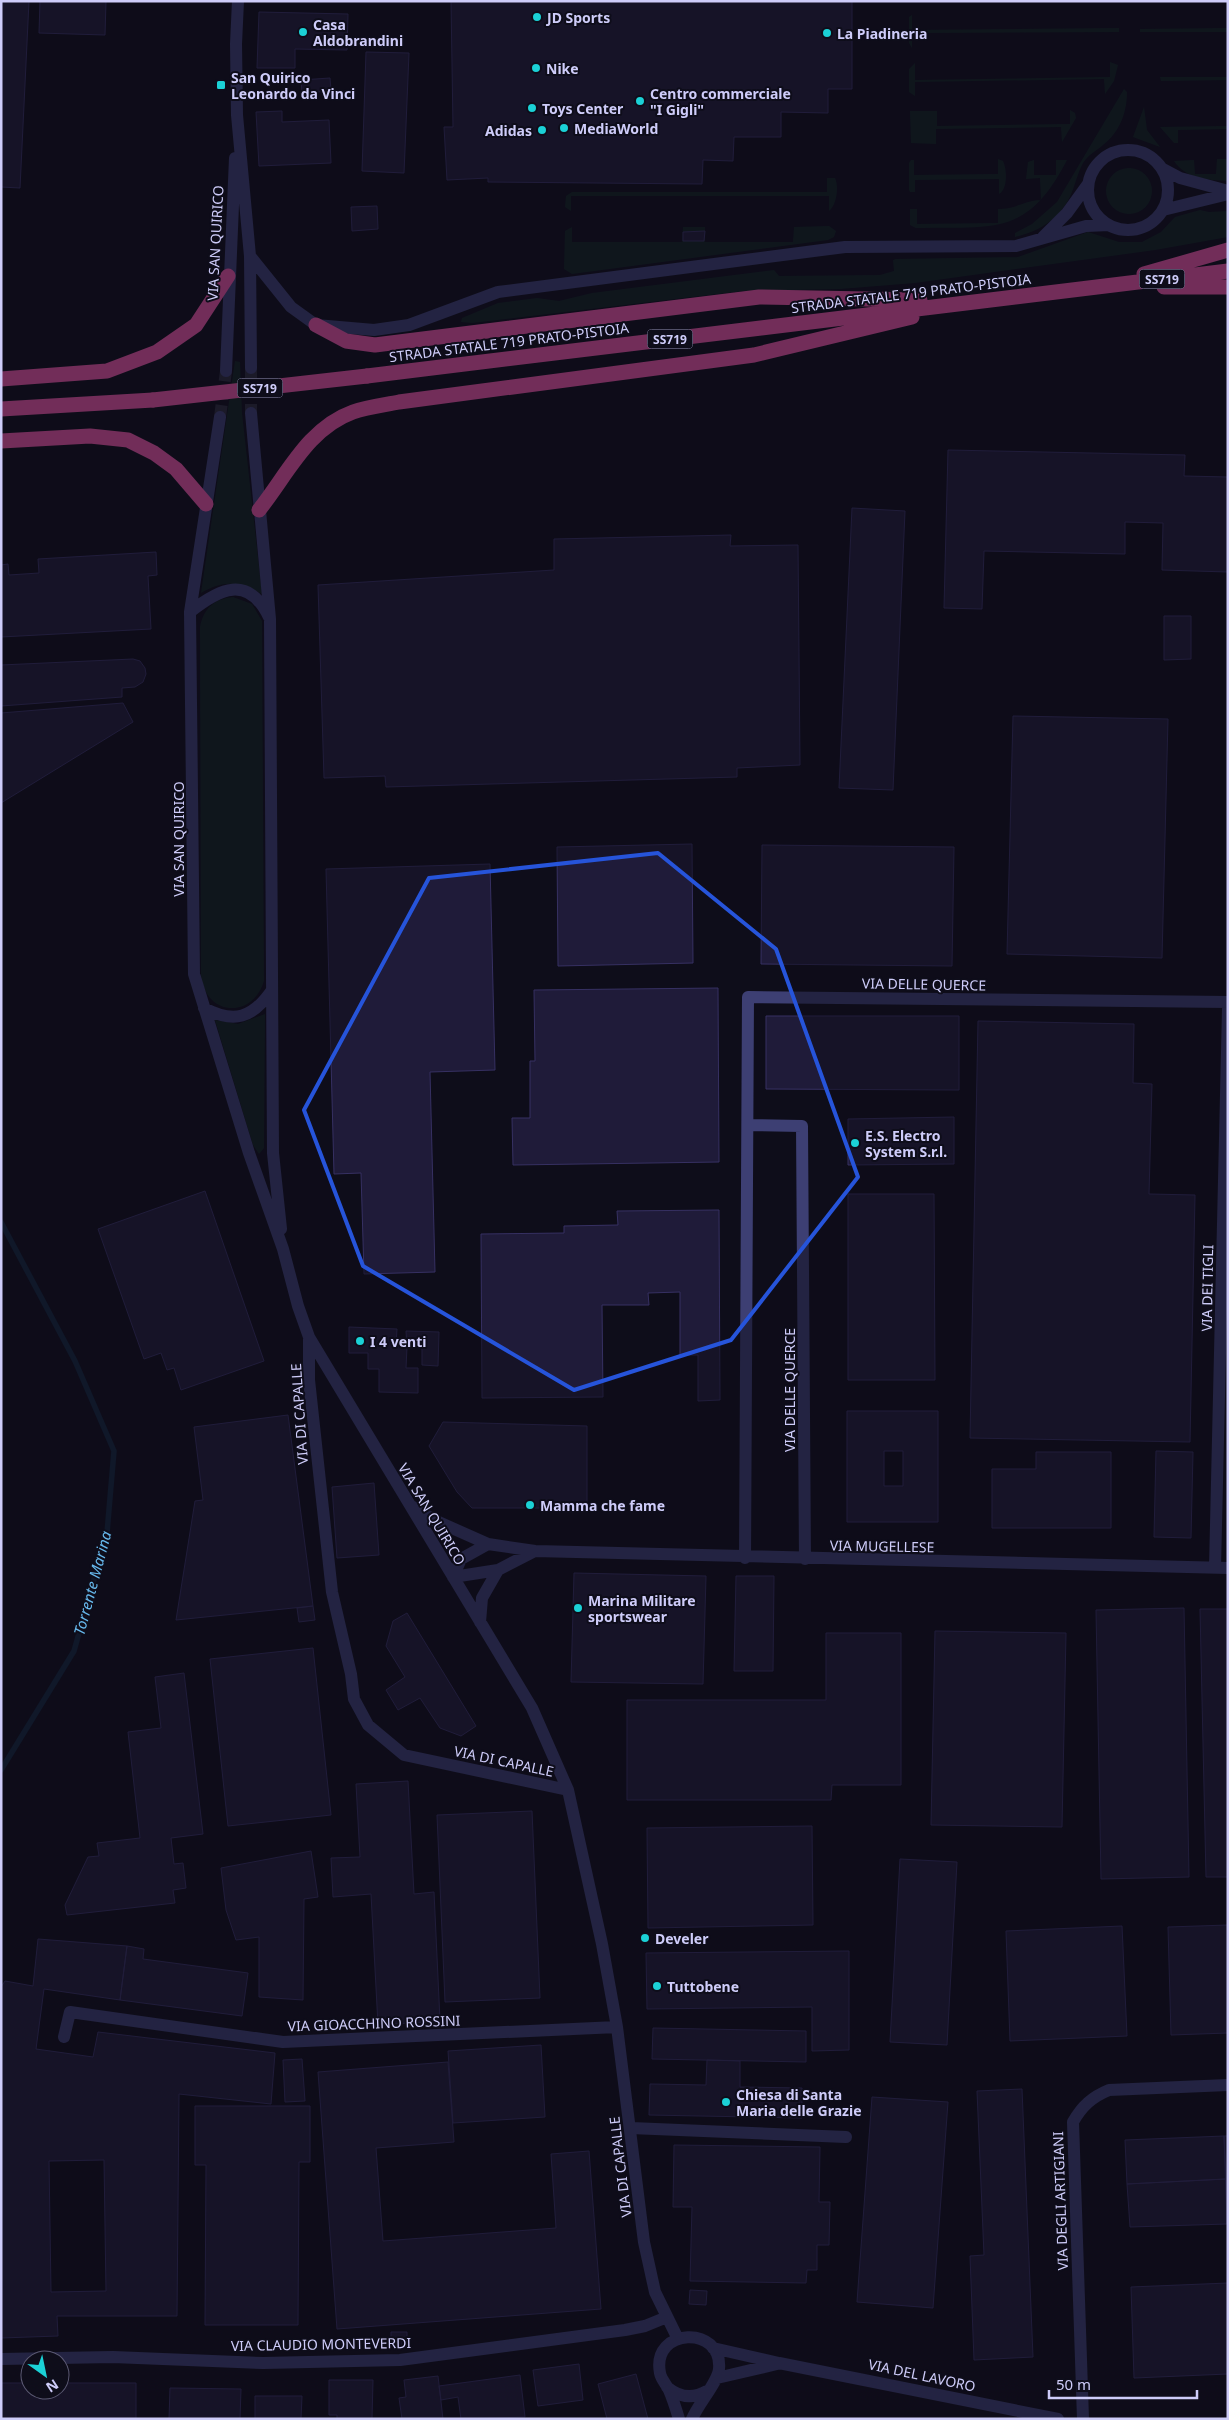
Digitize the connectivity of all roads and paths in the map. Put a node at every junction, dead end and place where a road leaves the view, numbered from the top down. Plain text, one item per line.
1 (238, 1) edge
2 (237, 115) junction
3 (1163, 169) junction
4 (1088, 184) junction
5 (1228, 193) edge
6 (1163, 210) junction
7 (1109, 225) junction
8 (1043, 237) junction
9 (1228, 250) edge
10 (250, 256) junction
11 (1228, 271) edge
12 (228, 276) junction
13 (1097, 287) junction
14 (1228, 287) edge
15 (974, 301) junction
16 (316, 325) junction
17 (251, 368) tunnel mouth
18 (226, 372) tunnel mouth
19 (1, 379) edge
20 (1, 409) edge
21 (251, 413) tunnel mouth
22 (220, 417) tunnel mouth
23 (1, 441) edge
24 (206, 504) junction
25 (259, 510) junction
26 (190, 612) junction
27 (270, 619) junction
28 (272, 990) junction
29 (1228, 1002) edge
30 (204, 1008) junction
31 (1228, 1009) edge
32 (748, 1125) junction
33 (283, 1248) junction
34 (309, 1337) junction
35 (408, 1504) junction
36 (488, 1544) junction
37 (535, 1551) junction
38 (745, 1558) junction
39 (806, 1559) junction
40 (1222, 1568) edge
41 (498, 1570) junction
42 (453, 1576) junction
43 (480, 1622) junction
44 (568, 1790) junction
45 (617, 2028) junction
46 (64, 2036) dead end
47 (1228, 2085) edge
48 (631, 2128) junction
49 (846, 2137) dead end
50 (667, 2317) junction
51 (678, 2339) junction
52 (713, 2348) junction
53 (1, 2358) edge
54 (779, 2363) junction
55 (717, 2378) junction
56 (668, 2387) junction
57 (707, 2391) junction
58 (679, 2419) edge
59 (692, 2419) edge
60 (1058, 2419) edge
61 (1083, 2419) edge

1 - 2 street, VIA SAN QUIRICO
2 - 10 street, VIA SAN QUIRICO
2 - 12 street, VIA SAN QUIRICO
3 - 4 street
3 - 5 street
3 - 6 street
4 - 7 street
4 - 8 street
5 - 6 street
6 - 7 street
7 - 8 street
8 - 16 street
9 - 13 highway
10 - 16 street
10 - 17 street, VIA SAN QUIRICO
11 - 13 highway, STRADA STATALE 719 PRATO-PISTOIA / SS719
12 - 18 street, VIA SAN QUIRICO
12 - 19 highway
13 - 14 highway
13 - 15 highway, STRADA STATALE 719 PRATO-PISTOIA / SS719
15 - 16 highway
15 - 20 highway, STRADA STATALE 719 PRATO-PISTOIA / SS719, bridge
15 - 25 highway
21 - 25 street, VIA SAN QUIRICO
22 - 24 street, VIA SAN QUIRICO
23 - 24 highway
24 - 26 street, VIA SAN QUIRICO
25 - 27 street, VIA SAN QUIRICO
26 - 27 street
26 - 30 street, VIA SAN QUIRICO
27 - 28 street, VIA SAN QUIRICO
28 - 30 street
28 - 33 street, VIA SAN QUIRICO
29 - 32 street, VIA DELLE QUERCE
30 - 33 street, VIA SAN QUIRICO
31 - 40 street, VIA DEI TIGLI
32 - 38 street, VIA DELLE QUERCE
32 - 39 street, VIA DELLE QUERCE
33 - 34 street, VIA SAN QUIRICO
34 - 35 street, VIA SAN QUIRICO
34 - 44 street, VIA DI CAPALLE
35 - 36 street, VIA MUGELLESE
35 - 42 street, VIA SAN QUIRICO
36 - 37 street, VIA MUGELLESE
36 - 42 street
37 - 38 street, VIA MUGELLESE
37 - 41 street, VIA MUGELLESE
38 - 39 street, VIA MUGELLESE
39 - 40 street, VIA MUGELLESE
41 - 42 street, VIA MUGELLESE
41 - 43 street
42 - 43 street, VIA SAN QUIRICO
43 - 44 street, VIA SAN QUIRICO
44 - 45 street, VIA DI CAPALLE
45 - 46 street, VIA GIOACCHINO ROSSINI
45 - 48 street, VIA DI CAPALLE
47 - 61 street, VIA DEGLI ARTIGIANI
48 - 49 street
48 - 50 street, VIA DI CAPALLE
50 - 51 street, VIA DI CAPALLE
50 - 53 street, VIA CLAUDIO MONTEVERDI
51 - 52 street
51 - 56 street
52 - 54 street, VIA DEL LAVORO
52 - 55 street
54 - 55 street, VIA DEL LAVORO
54 - 60 street, VIA DEL LAVORO
55 - 57 street
56 - 57 street
56 - 58 street
57 - 59 street

